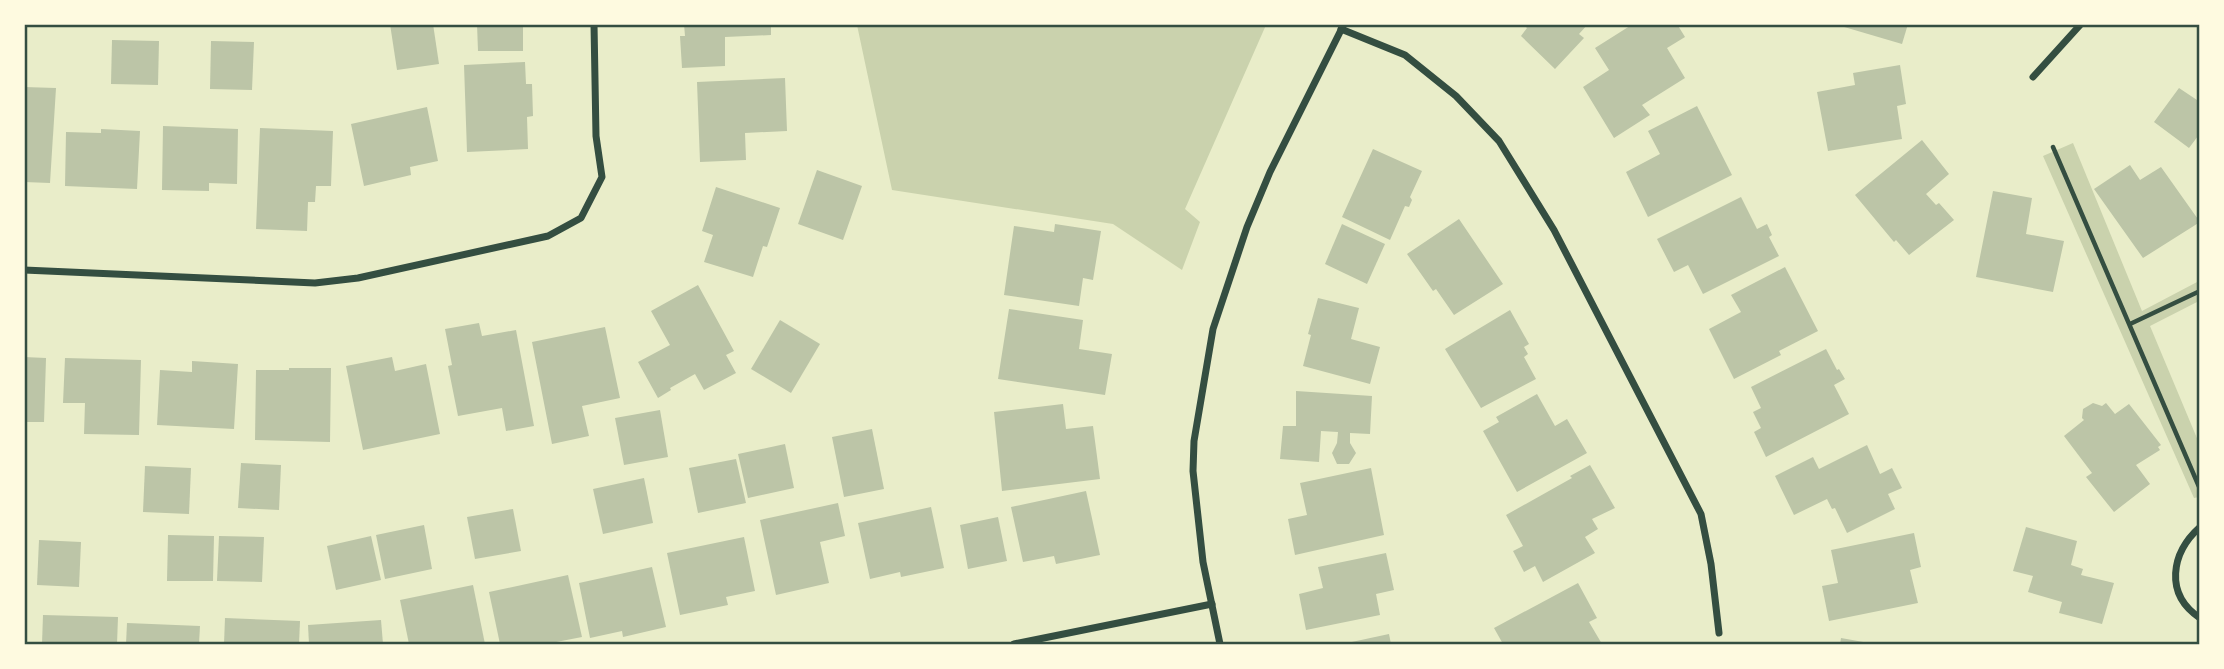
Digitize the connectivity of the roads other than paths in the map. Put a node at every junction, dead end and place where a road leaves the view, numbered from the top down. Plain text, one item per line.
1 (594, 24) edge
2 (2081, 24) edge
3 (1342, 27) edge
4 (2033, 77) dead end
5 (24, 270) edge
6 (2200, 527) edge
7 (1212, 604) junction
8 (2200, 618) edge
9 (1719, 633) dead end
10 (1014, 645) edge
11 (1220, 645) edge

1 - 5 street
2 - 4 street
3 - 7 street
3 - 9 street
6 - 8 street
7 - 10 street
7 - 11 street

